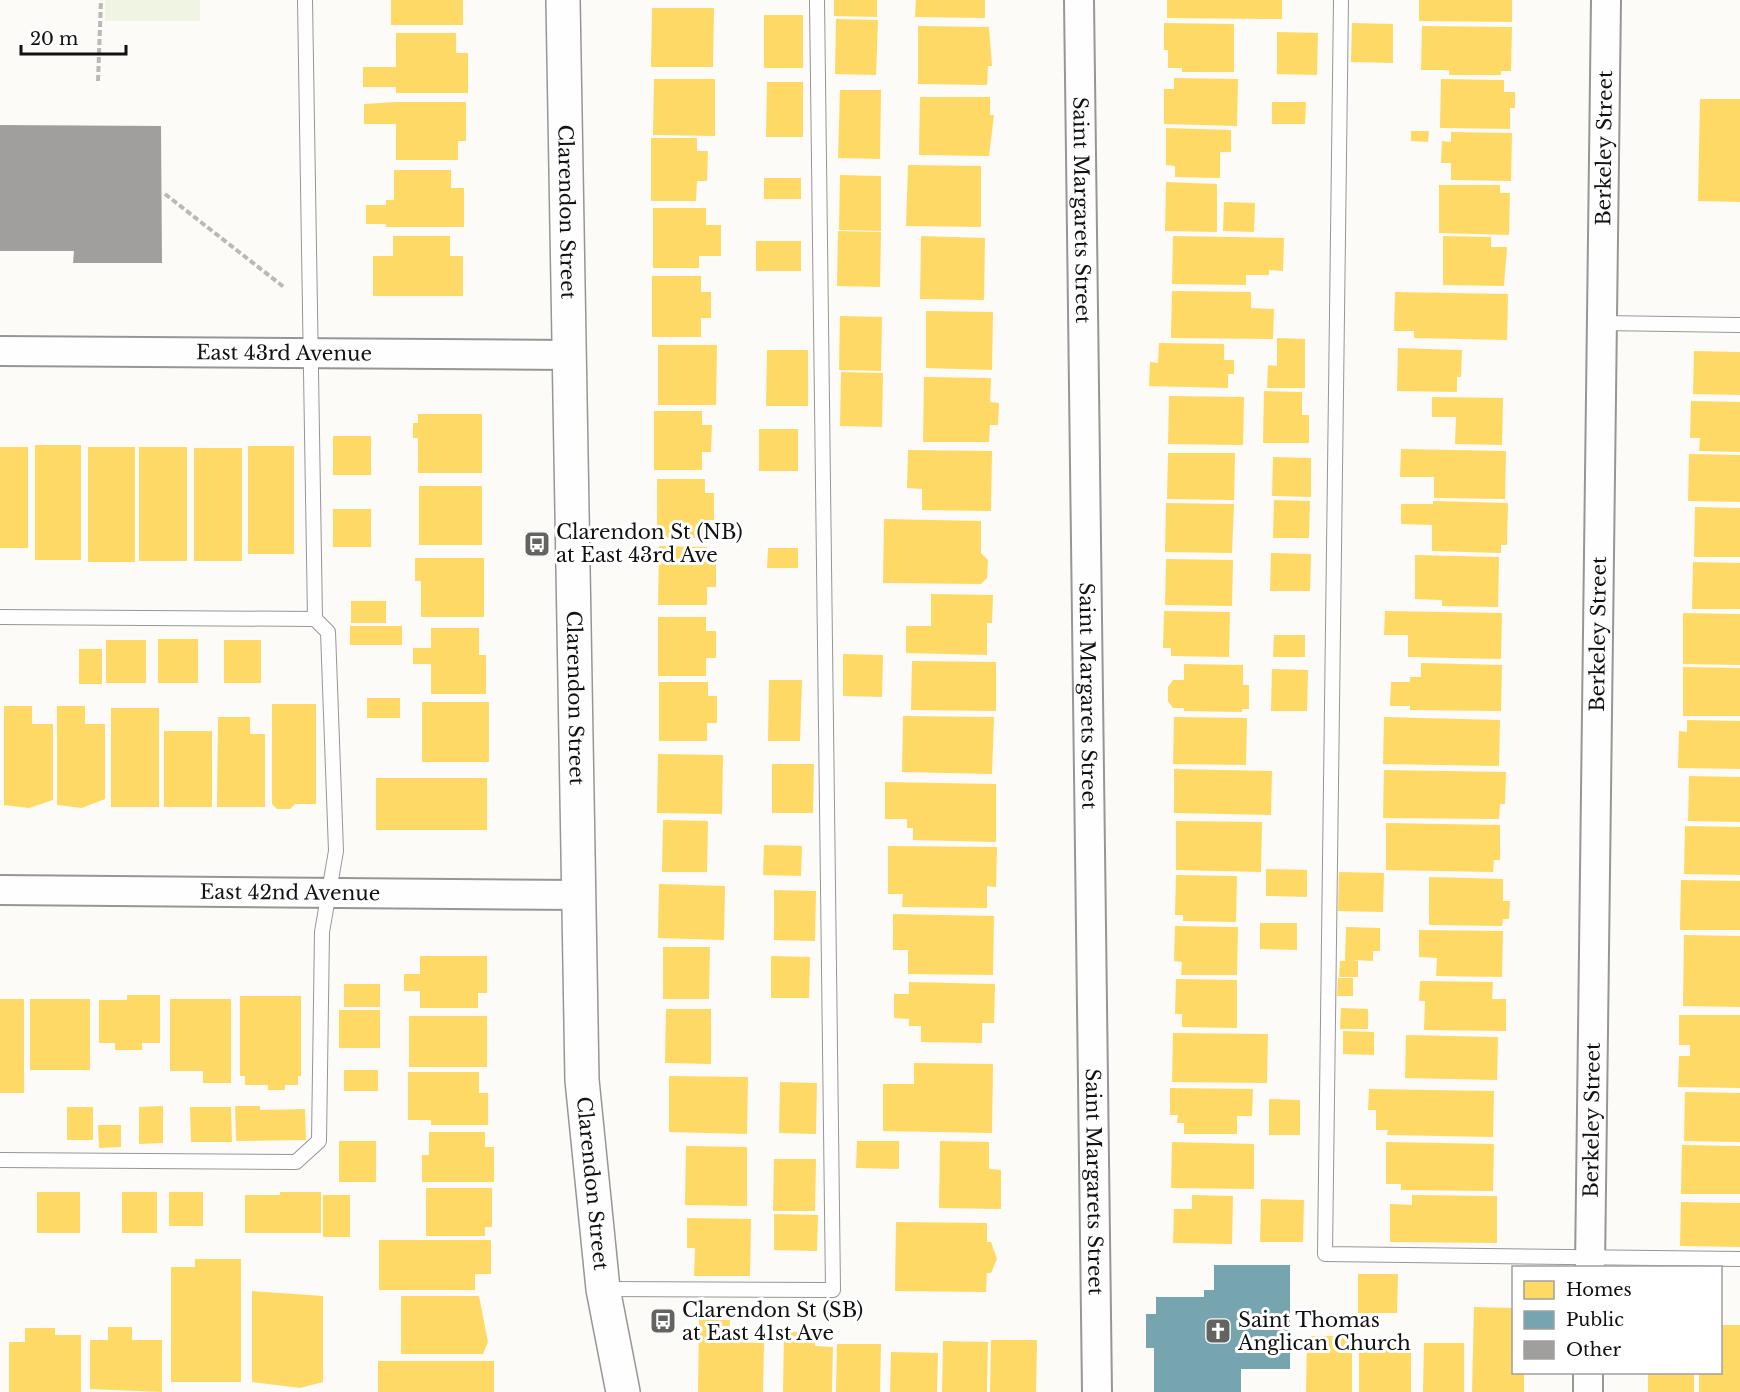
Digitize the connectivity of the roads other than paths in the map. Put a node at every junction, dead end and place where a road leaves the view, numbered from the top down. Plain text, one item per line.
1 (305, 0) edge
2 (563, 0) edge
3 (817, 0) edge
4 (1079, 0) edge
5 (1341, 0) edge
6 (1606, 0) edge
7 (1601, 323) junction
8 (1740, 325) edge
9 (0, 351) edge
10 (309, 354) junction
11 (568, 356) junction
12 (0, 617) edge
13 (315, 619) junction
14 (0, 890) edge
15 (329, 892) junction
16 (579, 895) junction
17 (0, 1160) edge
18 (1740, 1259) edge
19 (1590, 1262) edge
20 (603, 1288) junction
21 (1588, 1374) edge
22 (623, 1392) edge
23 (1097, 1392) edge
24 (1588, 1392) edge

1 - 10 lane
2 - 11 street, Clarendon Street
3 - 20 lane
4 - 23 street, Saint Margarets Street
5 - 19 lane
6 - 7 street, Berkeley Street
7 - 8 lane
7 - 19 street, Berkeley Street
9 - 10 street, East 43rd Avenue
10 - 11 street, East 43rd Avenue
10 - 13 lane
11 - 16 street, Clarendon Street
12 - 13 lane
13 - 15 lane
14 - 15 street, East 42nd Avenue
15 - 16 street, East 42nd Avenue
15 - 17 lane
16 - 20 street, Clarendon Street
18 - 19 lane
20 - 22 street, Clarendon Street
21 - 24 street

